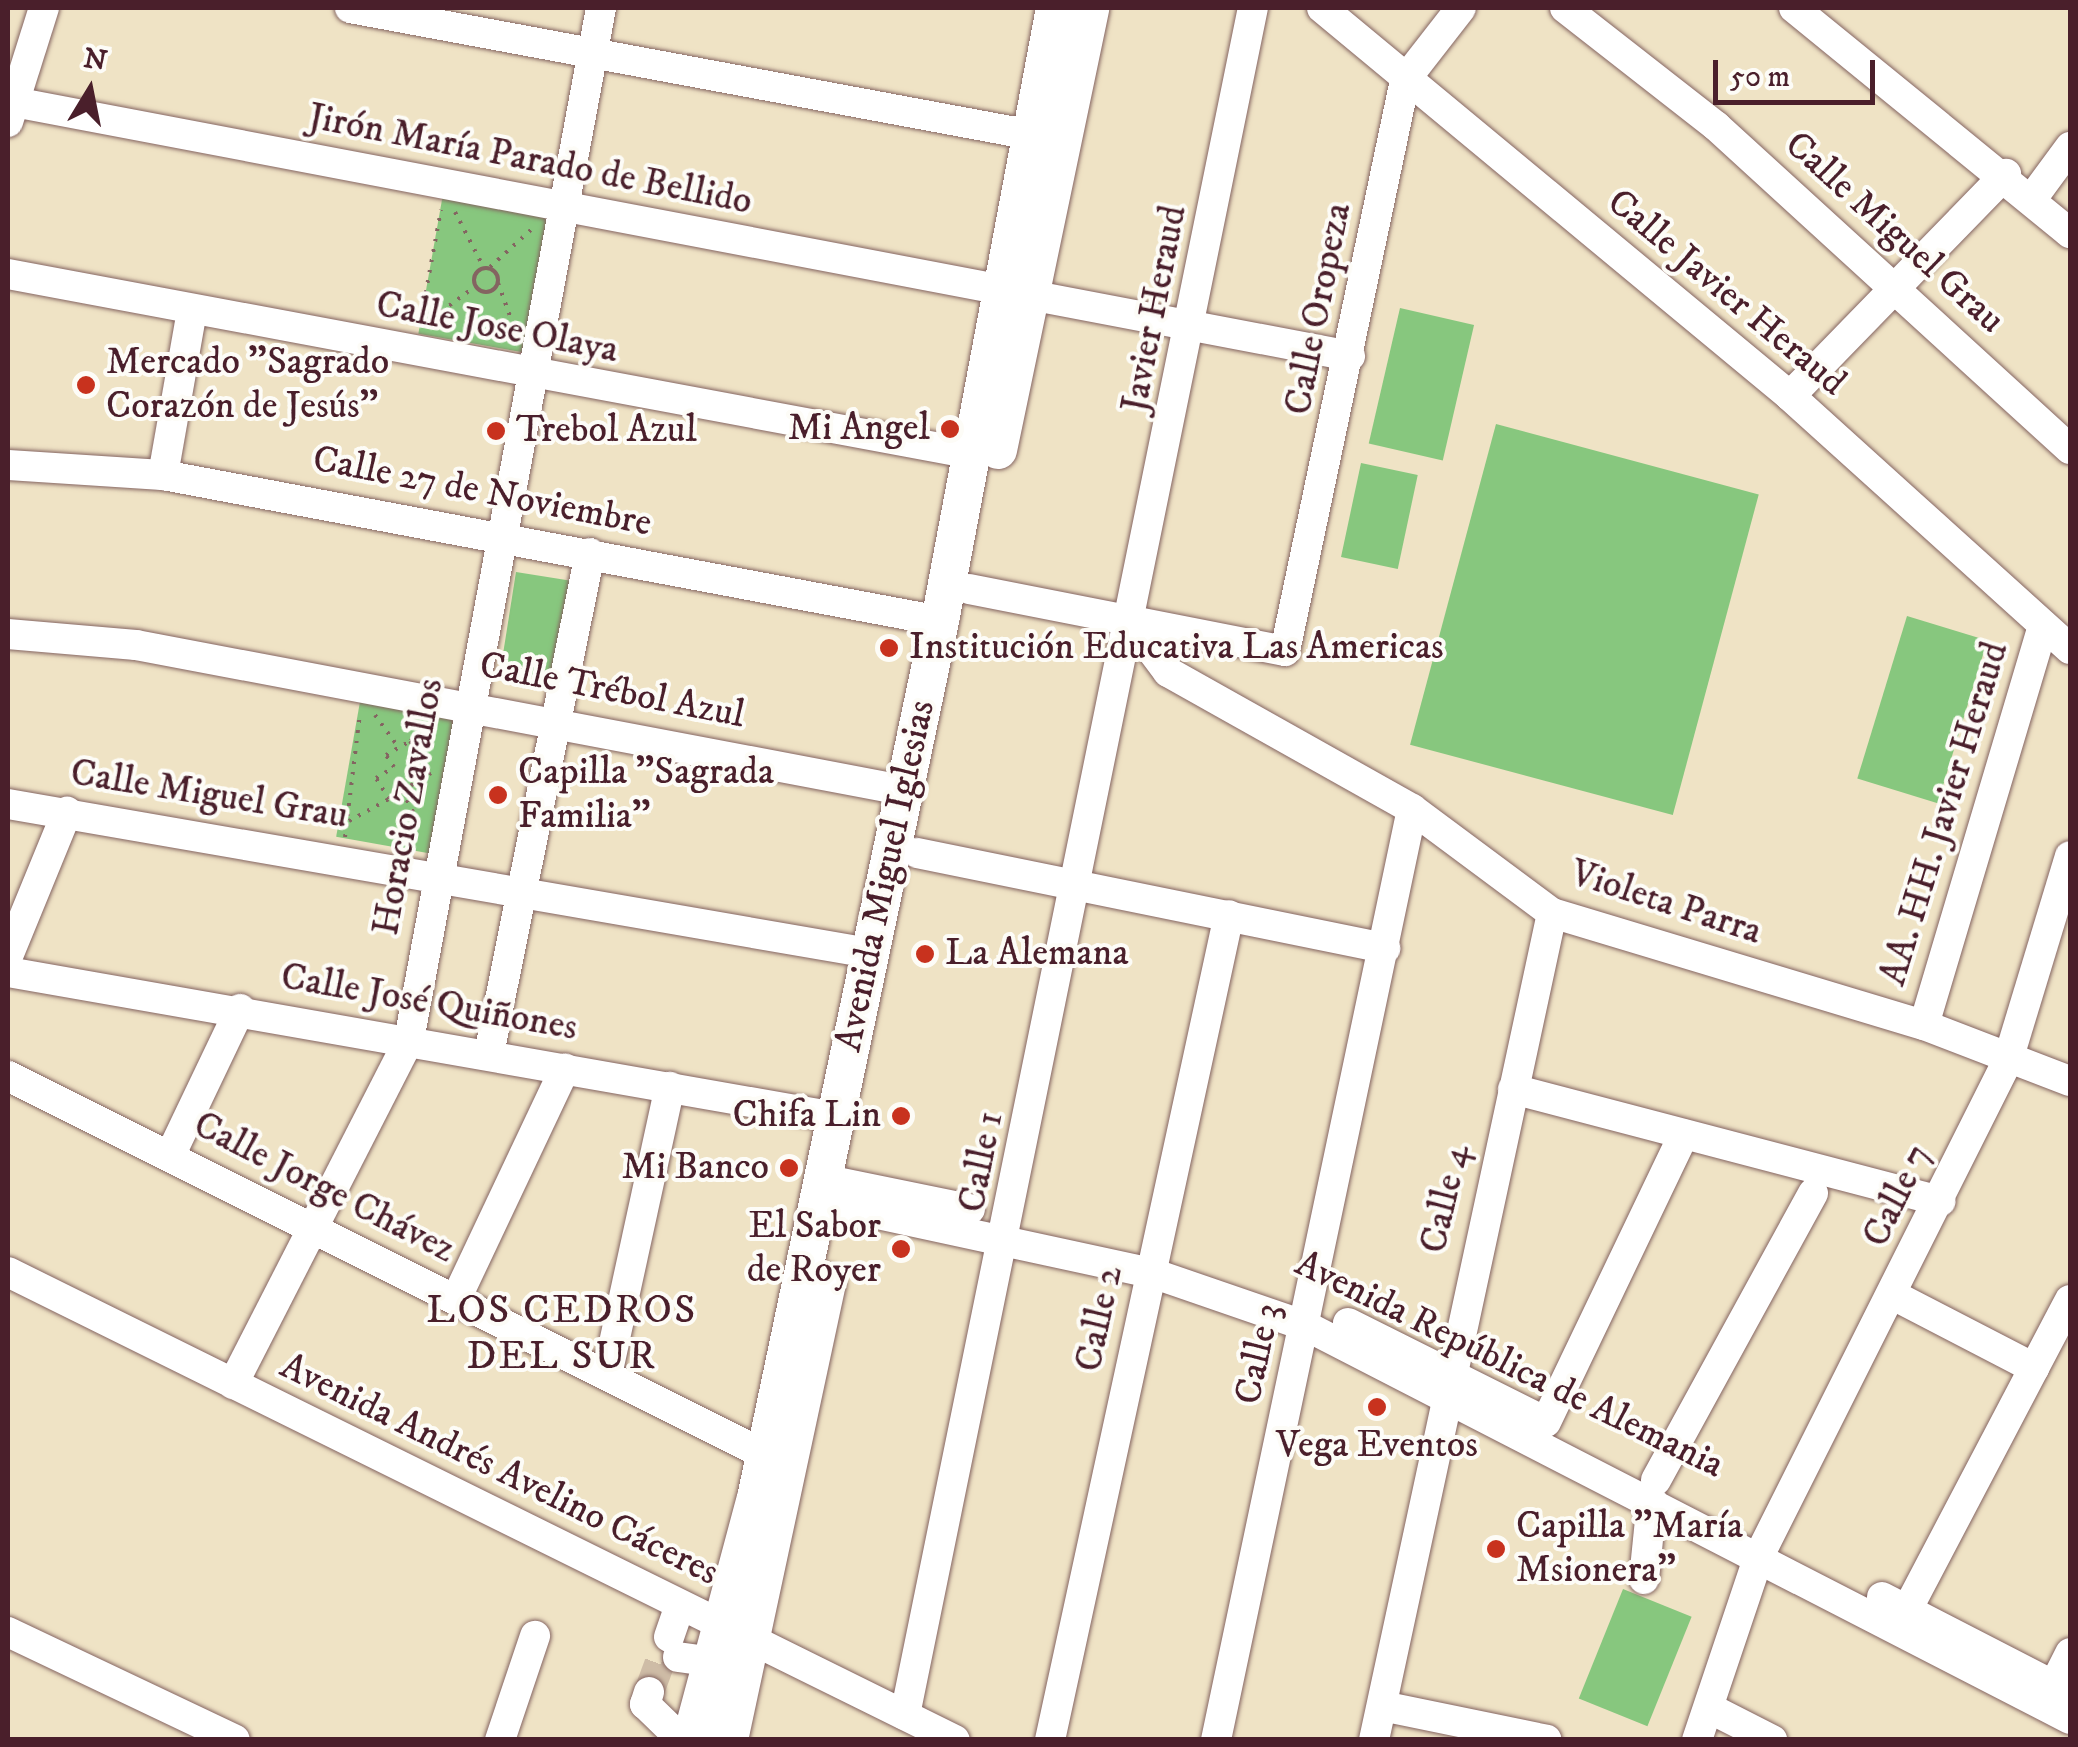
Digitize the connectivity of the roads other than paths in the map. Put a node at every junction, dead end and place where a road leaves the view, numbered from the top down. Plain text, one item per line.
1 (44, 8) edge
2 (350, 8) edge
3 (600, 8) edge
4 (1055, 8) edge
5 (1090, 8) edge
6 (1253, 8) edge
7 (1322, 8) edge
8 (1461, 8) edge
9 (1565, 8) edge
10 (1794, 8) edge
11 (592, 52) junction
12 (1405, 80) junction
13 (11, 112) edge
14 (1032, 134) junction
15 (2070, 146) edge
16 (2006, 174) junction
17 (2034, 196) junction
18 (563, 209) junction
19 (2070, 233) edge
20 (8, 274) edge
21 (1896, 287) junction
22 (1017, 289) junction
23 (192, 311) junction
24 (1194, 324) junction
25 (1350, 356) junction
26 (532, 376) junction
27 (1790, 396) junction
28 (2070, 449) edge
29 (972, 454) junction
30 (8, 465) edge
31 (163, 475) junction
32 (500, 534) junction
33 (590, 552) junction
34 (969, 589) junction
35 (940, 621) junction
36 (1132, 624) junction
37 (2043, 625) junction
38 (8, 634) edge
39 (2070, 650) edge
40 (466, 704) junction
41 (559, 720) junction
42 (904, 790) junction
43 (8, 804) edge
44 (1412, 810) junction
45 (66, 812) junction
46 (917, 853) junction
47 (2070, 856) edge
48 (437, 873) junction
49 (1076, 884) junction
50 (524, 889) junction
51 (1552, 913) junction
52 (1228, 915) junction
53 (1385, 948) junction
54 (869, 953) junction
55 (8, 956) edge
56 (8, 972) edge
57 (240, 1009) junction
58 (1924, 1026) junction
59 (409, 1040) junction
60 (489, 1054) junction
61 (2008, 1060) junction
62 (565, 1068) junction
63 (8, 1076) edge
64 (2070, 1080) edge
65 (670, 1087) junction
66 (1513, 1089) junction
67 (835, 1117) junction
68 (1684, 1134) junction
69 (170, 1156) junction
70 (832, 1192) junction
71 (1813, 1193) dead end
72 (1942, 1202) junction
73 (314, 1228) junction
74 (1010, 1228) junction
75 (1154, 1263) junction
76 (8, 1272) edge
77 (1893, 1295) junction
78 (456, 1300) junction
79 (2070, 1300) edge
80 (1309, 1316) junction
81 (2034, 1368) junction
82 (606, 1375) junction
83 (1446, 1382) junction
84 (233, 1384) junction
85 (1546, 1422) junction
86 (764, 1454) junction
87 (1654, 1490) junction
88 (1764, 1547) junction
89 (1644, 1579) dead end
90 (680, 1606) junction
91 (1907, 1610) junction
92 (8, 1632) edge
93 (738, 1632) junction
94 (535, 1636) dead end
95 (687, 1652) junction
96 (2070, 1653) edge
97 (2062, 1690) edge
98 (649, 1692) dead end
99 (1382, 1706) junction
100 (1709, 1708) junction
101 (905, 1715) junction
102 (2070, 1719) edge
103 (1533, 1738) edge
104 (235, 1740) edge
105 (500, 1740) edge
106 (682, 1740) edge
107 (692, 1740) edge
108 (729, 1740) edge
109 (955, 1740) edge
110 (1050, 1740) edge
111 (1216, 1740) edge
112 (1374, 1740) edge
113 (1697, 1740) edge
114 (1772, 1740) edge

1 - 13 street
2 - 11 street
3 - 11 street, Horacio Zavallos
4 - 14 main road, Avenida Miguel Iglesias
5 - 22 main road, Avenida Miguel Iglesias
6 - 24 street, Javier Heraud
7 - 12 street, Calle Javier Heraud
8 - 12 street, Calle Oropeza
9 - 21 street, Calle Miguel Grau
10 - 16 street
11 - 14 street
11 - 18 street, Horacio Zavallos
12 - 25 street, Calle Oropeza
12 - 27 street, Calle Javier Heraud
13 - 18 street, Jirón María Parado de Bellido
14 - 22 main road, Avenida Miguel Iglesias
15 - 17 street
16 - 17 street
16 - 21 street
17 - 19 street
18 - 22 street, Jirón María Parado de Bellido
18 - 26 street, Horacio Zavallos
20 - 23 street, Calle Jose Olaya
21 - 27 street
21 - 28 street, Calle Miguel Grau
22 - 24 street, Jirón María Parado de Bellido
22 - 29 main road, Avenida Miguel Iglesias
22 - 34 main road, Avenida Miguel Iglesias
23 - 26 street, Calle Jose Olaya
23 - 31 street
24 - 25 street, Jirón María Parado de Bellido
24 - 36 street, Javier Heraud
25 - 36 street, Calle Oropeza
26 - 29 street, Calle Jose Olaya
26 - 32 street, Horacio Zavallos
27 - 37 street, Calle Javier Heraud
29 - 35 main road, Avenida Miguel Iglesias
30 - 31 street, Calle 27 de Noviembre
31 - 32 street, Calle 27 de Noviembre
32 - 33 street, Calle 27 de Noviembre
32 - 40 street, Horacio Zavallos
33 - 35 street, Calle 27 de Noviembre
33 - 41 street
34 - 36 street
34 - 46 main road, Avenida Miguel Iglesias
35 - 42 main road, Avenida Miguel Iglesias
36 - 44 street, Violeta Parra
36 - 49 street, Calle 1
37 - 39 street, Calle Javier Heraud
37 - 58 street, AA. HH. Javier Heraud
38 - 40 street, Calle Trébol Azul
40 - 41 street, Calle Trébol Azul
40 - 48 street, Horacio Zavallos
41 - 42 street, Calle Trébol Azul
41 - 50 street
42 - 54 main road, Avenida Miguel Iglesias
43 - 45 street, Calle Miguel Grau
44 - 51 street, Violeta Parra
44 - 53 street, Calle 3
45 - 48 street, Calle Miguel Grau
45 - 55 street
46 - 49 street
46 - 70 main road, Avenida Miguel Iglesias
47 - 61 street, Calle 7
48 - 50 street, Calle Miguel Grau
48 - 59 street, Horacio Zavallos
49 - 52 street
49 - 74 street, Calle 1
50 - 54 street, Calle Miguel Grau
50 - 60 street
51 - 58 street, Violeta Parra
51 - 66 street, Calle 4
52 - 53 street
52 - 75 street, Calle 2
53 - 80 street, Calle 3
54 - 67 main road, Avenida Miguel Iglesias
56 - 57 street, Calle José Quiñones
57 - 59 street, Calle José Quiñones
57 - 69 street
58 - 61 street, Violeta Parra
59 - 60 street, Calle José Quiñones
59 - 73 street, Horacio Zavallos
60 - 62 street, Calle José Quiñones
61 - 64 street, Violeta Parra
61 - 72 street, Calle 7
62 - 65 street, Calle José Quiñones
62 - 78 street
63 - 69 street, Calle Jorge Chávez
65 - 67 street, Calle José Quiñones
65 - 82 street
66 - 68 street
66 - 83 street, Calle 4
67 - 70 main road, Avenida Miguel Iglesias
68 - 72 street
68 - 85 street
69 - 73 street, Calle Jorge Chávez
70 - 74 street, Avenida República de Alemania
70 - 86 main road, Avenida Miguel Iglesias
70 - 93 main road, Avenida Miguel Iglesias
71 - 87 street
72 - 77 street, Calle 7
73 - 78 street, Calle Jorge Chávez
73 - 84 street, Horacio Zavallos
74 - 75 street, Avenida República de Alemania
74 - 101 street, Calle 1
75 - 80 street, Avenida República de Alemania
75 - 110 street, Calle 2
76 - 84 street, Avenida Andrés Avelino Cáceres
77 - 81 street
77 - 88 street, Calle 7
78 - 82 street, Calle Jorge Chávez
79 - 81 street
80 - 83 street, Avenida República de Alemania
80 - 111 street, Calle 3
81 - 91 street
82 - 86 street, Calle Jorge Chávez
83 - 85 street, Avenida República de Alemania
83 - 87 street, Avenida República de Alemania
83 - 99 street, Calle 4
84 - 90 street, Avenida Andrés Avelino Cáceres
85 - 87 street, Avenida República de Alemania
86 - 93 main road, Avenida Miguel Iglesias
87 - 88 street, Avenida República de Alemania
87 - 89 street
88 - 91 street, Avenida República de Alemania
88 - 100 street, Calle 7
88 - 102 street, Avenida República de Alemania
90 - 93 street, Avenida Andrés Avelino Cáceres
90 - 95 street
91 - 97 street, Avenida República de Alemania
92 - 104 street
93 - 95 main road, Avenida Miguel Iglesias
93 - 101 street, Avenida Andrés Avelino Cáceres
93 - 108 main road, Avenida Miguel Iglesias
94 - 105 street
95 - 107 main road, Avenida Miguel Iglesias
96 - 97 street
98 - 106 street
99 - 103 street
99 - 112 street, Calle 4
100 - 113 street, Calle 7
100 - 114 street
101 - 109 street, Avenida Andrés Avelino Cáceres

